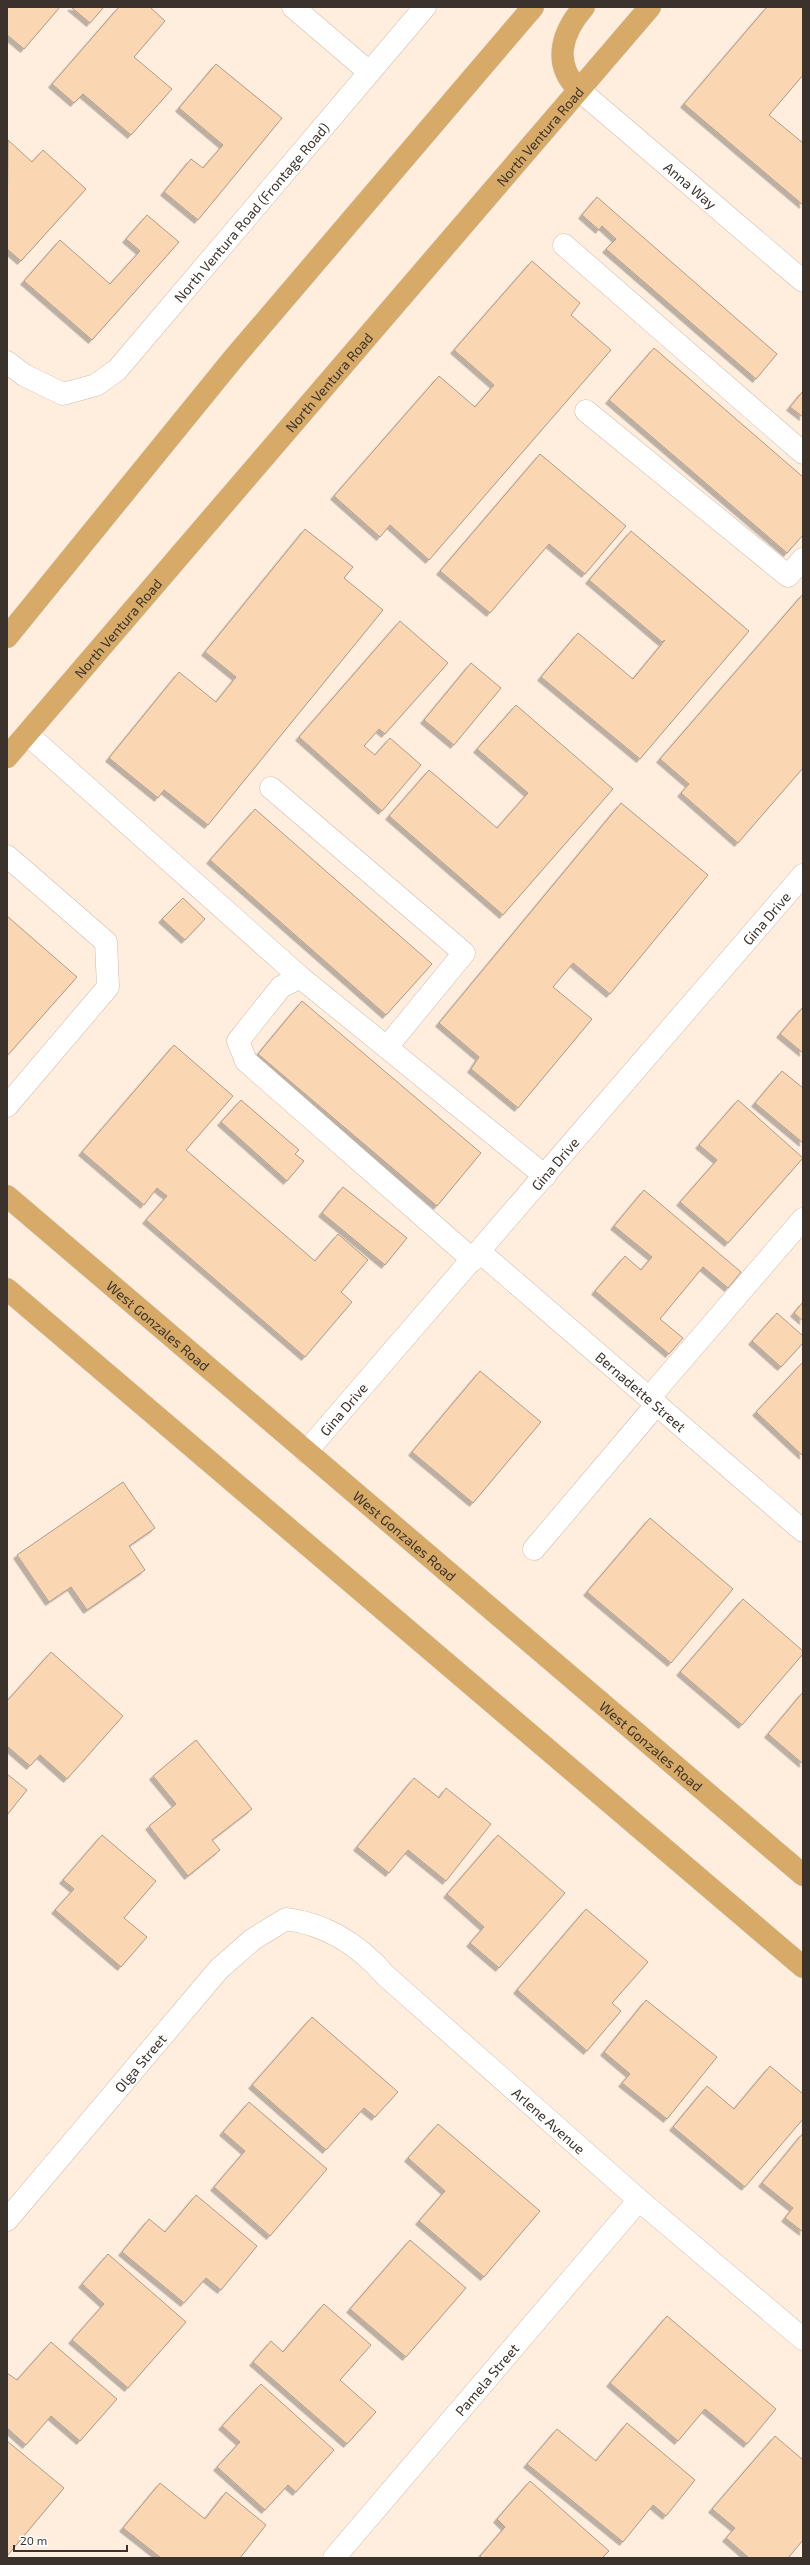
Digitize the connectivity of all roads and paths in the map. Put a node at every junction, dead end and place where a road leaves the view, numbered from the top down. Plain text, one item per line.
1 (293, 7) edge
2 (425, 7) edge
3 (533, 7) edge
4 (584, 7) edge
5 (650, 7) edge
6 (369, 72) junction
7 (578, 89) junction
8 (564, 245) dead end
9 (803, 281) edge
10 (7, 362) edge
11 (586, 411) dead end
12 (803, 453) edge
13 (803, 559) edge
14 (7, 636) edge
15 (27, 734) junction
16 (7, 757) edge
17 (271, 788) dead end
18 (7, 856) edge
19 (803, 875) edge
20 (300, 977) junction
21 (387, 1047) junction
22 (7, 1106) edge
23 (545, 1176) junction
24 (7, 1196) edge
25 (803, 1219) edge
26 (476, 1256) junction
27 (7, 1289) edge
28 (653, 1402) junction
29 (306, 1452) junction
30 (803, 1531) edge
31 (534, 1549) dead end
32 (803, 1876) edge
33 (286, 1919) joint
34 (803, 1967) edge
35 (639, 2200) junction
36 (7, 2220) edge
37 (803, 2339) edge
38 (334, 2558) edge

1 - 6 street
2 - 6 street, North Ventura Road (Frontage Road)
3 - 14 main road
4 - 7 main road
5 - 7 main road, North Ventura Road
6 - 10 street, North Ventura Road (Frontage Road)
7 - 9 street, Anna Way
7 - 15 main road, North Ventura Road
8 - 12 street
11 - 13 street
15 - 16 main road, North Ventura Road
15 - 20 street
17 - 21 street
18 - 22 street
19 - 23 street, Gina Drive
20 - 21 street
20 - 26 street, Bernadette Street
21 - 23 street
23 - 26 street, Gina Drive
24 - 29 main road, West Gonzales Road
25 - 28 street
26 - 28 street, Bernadette Street
26 - 29 street, Gina Drive
27 - 34 main road
28 - 30 street, Bernadette Street
28 - 31 street
29 - 32 main road, West Gonzales Road
33 - 35 street, Arlene Avenue
33 - 36 street, Olga Street
35 - 37 street, Arlene Avenue
35 - 38 street, Pamela Street

